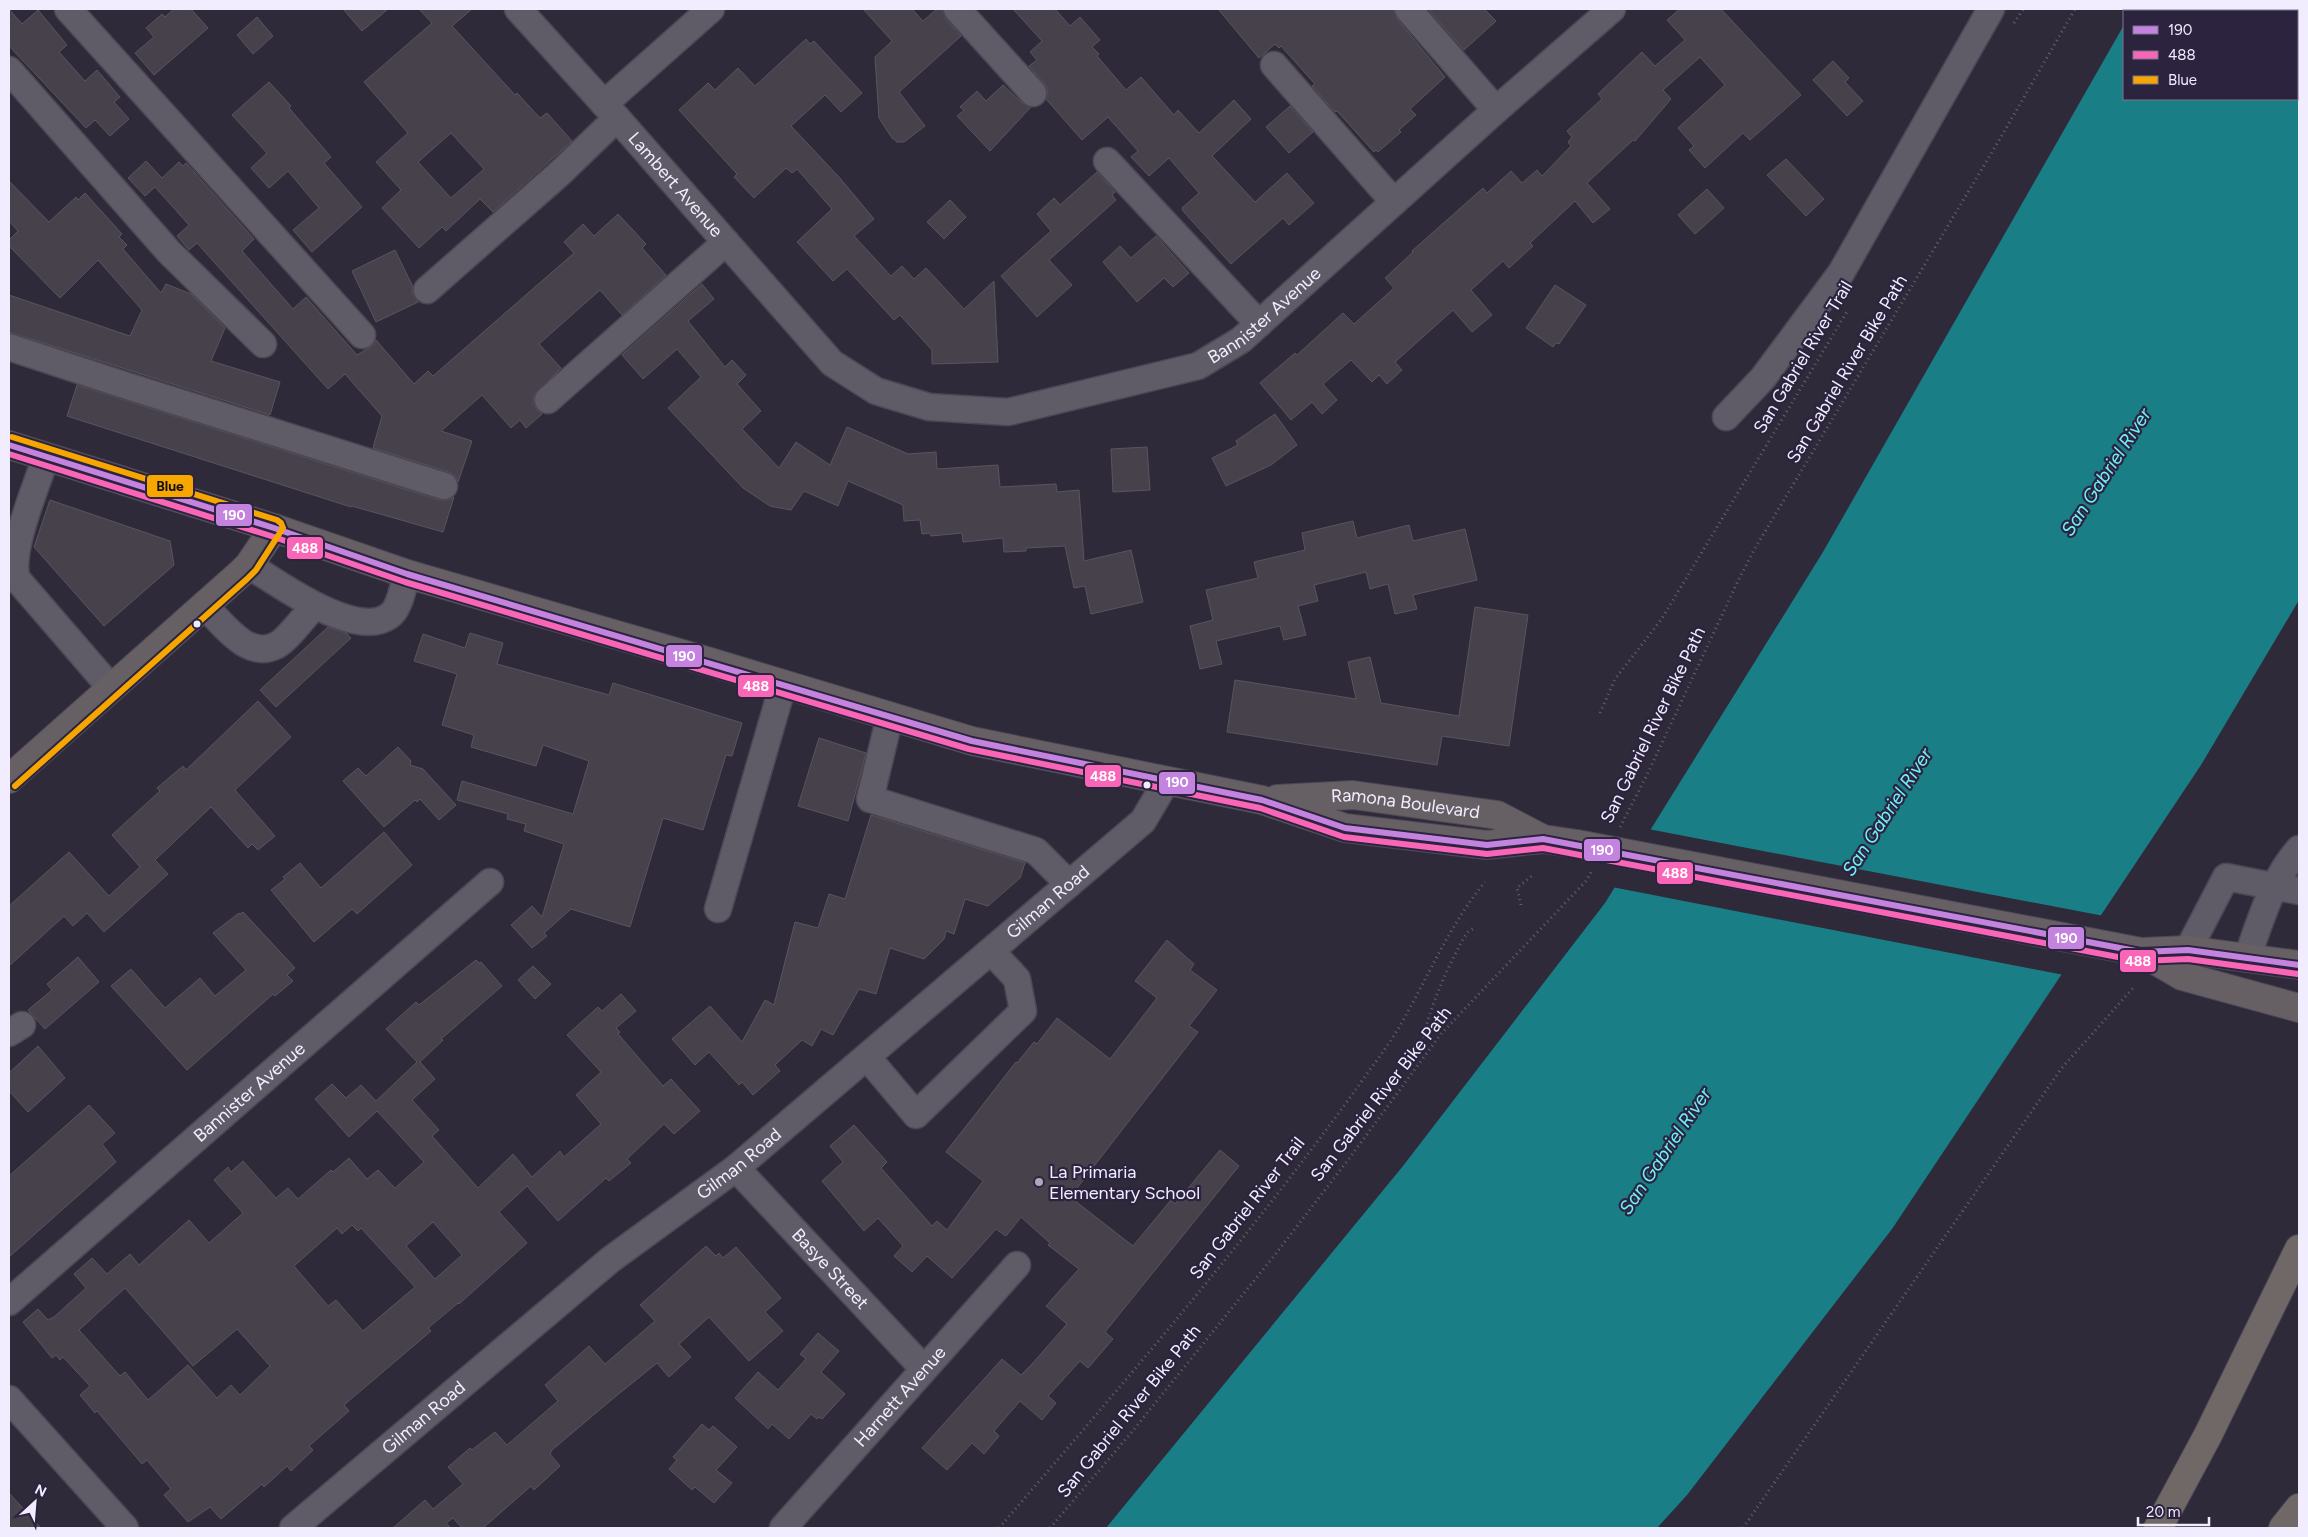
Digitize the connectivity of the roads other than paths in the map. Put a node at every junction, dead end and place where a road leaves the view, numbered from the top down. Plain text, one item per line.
1 (68, 9) edge
2 (518, 9) edge
3 (711, 9) edge
4 (957, 9) edge
5 (1408, 9) edge
6 (1612, 9) edge
7 (1991, 9) edge
8 (1274, 65) dead end
9 (9, 70) edge
10 (1033, 93) dead end
11 (1496, 110) junction
12 (611, 111) junction
13 (1107, 161) dead end
14 (1394, 202) junction
15 (726, 242) junction
16 (427, 290) dead end
17 (1259, 324) junction
18 (362, 335) dead end
19 (263, 344) dead end
20 (9, 347) edge
21 (832, 363) joint
22 (548, 400) dead end
23 (1726, 416) dead end
24 (9, 445) edge
25 (46, 457) junction
26 (444, 486) dead end
27 (274, 528) junction
28 (249, 565) junction
29 (407, 574) junction
30 (204, 605) junction
31 (314, 606) junction
32 (783, 685) junction
33 (111, 688) junction
34 (890, 716) junction
35 (9, 779) edge
36 (1166, 782) junction
37 (2299, 849) edge
38 (490, 882) dead end
39 (1070, 884) junction
40 (2273, 886) junction
41 (2299, 891) edge
42 (718, 909) dead end
43 (2188, 950) junction
44 (991, 951) junction
45 (2141, 952) junction
46 (2247, 958) junction
47 (2299, 965) edge
48 (2299, 1008) edge
49 (866, 1056) junction
50 (736, 1168) junction
51 (2299, 1249) edge
52 (1018, 1265) dead end
53 (9, 1302) edge
54 (924, 1368) junction
55 (9, 1399) edge
56 (2299, 1508) edge
57 (125, 1528) edge
58 (293, 1528) edge
59 (783, 1528) edge
60 (2158, 1528) edge
61 (2283, 1528) edge

1 - 18 street
2 - 12 street, Lambert Avenue
3 - 12 street
4 - 10 street
5 - 11 street
6 - 11 street, Bannister Avenue
7 - 23 street
8 - 14 street
9 - 19 street
11 - 14 street, Bannister Avenue
12 - 15 street, Lambert Avenue
12 - 16 street
13 - 17 street
14 - 17 street, Bannister Avenue
15 - 21 street, Lambert Avenue
15 - 22 street
17 - 21 street, Bannister Avenue
20 - 26 street
24 - 25 main road, Ramona Boulevard
25 - 27 main road, Ramona Boulevard
25 - 33 street
27 - 28 main road
27 - 29 main road, Ramona Boulevard
28 - 30 main road
28 - 31 street
29 - 31 street
29 - 32 main road, Ramona Boulevard
30 - 31 street
30 - 33 main road
32 - 34 main road, Ramona Boulevard
32 - 42 street
33 - 35 main road
34 - 36 main road, Ramona Boulevard
34 - 39 street
36 - 39 street, Gilman Road
36 - 45 main road, Ramona Boulevard, bridge
37 - 40 street
38 - 53 street, Bannister Avenue
39 - 44 street, Gilman Road
40 - 41 street
40 - 43 street
40 - 46 street
43 - 45 main road, Ramona Boulevard
43 - 46 main road, Ramona Boulevard
44 - 49 street, Gilman Road
44 - 49 street
45 - 48 main road, Ramona Boulevard
46 - 47 main road, Ramona Boulevard
49 - 50 street, Gilman Road
50 - 54 street, Basye Street
50 - 58 street, Gilman Road
51 - 60 highway
52 - 54 street, Harnett Avenue
54 - 59 street, Harnett Avenue
55 - 57 street
56 - 61 highway

